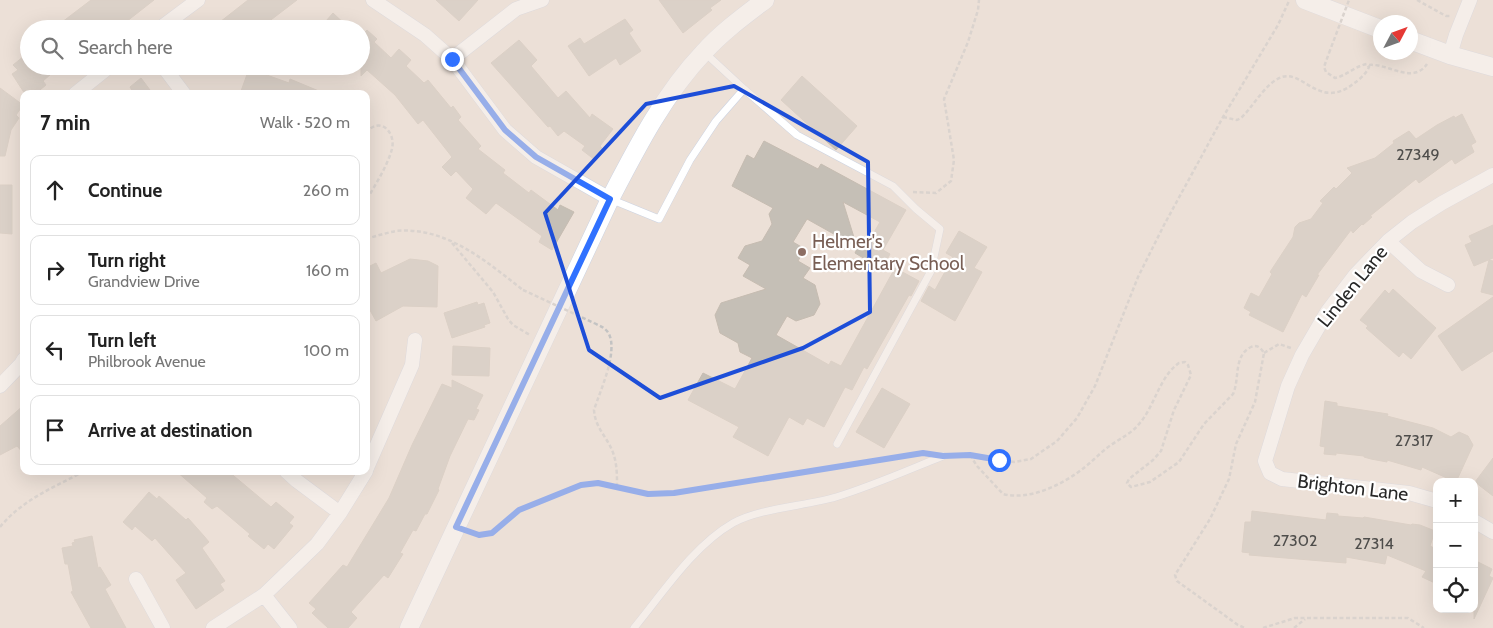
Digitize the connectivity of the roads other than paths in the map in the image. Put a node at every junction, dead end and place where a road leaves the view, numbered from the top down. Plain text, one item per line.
1 (198, 0) edge
2 (373, 0) edge
3 (542, 0) edge
4 (765, 0) edge
5 (1305, 0) edge
6 (1470, 0) edge
7 (171, 20) edge
8 (1373, 26) edge
9 (1418, 43) edge
10 (704, 52) junction
11 (1450, 55) junction
12 (452, 59) junction
13 (1493, 67) edge
14 (99, 75) edge
15 (170, 75) edge
16 (80, 90) edge
17 (181, 90) edge
18 (744, 90) junction
19 (1493, 175) edge
20 (610, 199) junction
21 (1388, 241) junction
22 (1448, 285) dead end
23 (415, 340) dead end
24 (20, 365) edge
25 (0, 386) edge
26 (837, 444) dead end
27 (943, 456) road end
28 (370, 462) edge
29 (1270, 473) joint
30 (290, 475) edge
31 (364, 475) edge
32 (1433, 500) edge
33 (340, 513) junction
34 (1477, 523) edge
35 (1493, 532) edge
36 (136, 579) dead end
37 (264, 595) junction
38 (164, 628) edge
39 (212, 628) edge
40 (290, 628) edge
41 (409, 628) edge
42 (634, 628) edge

1 - 7 street
2 - 12 street
3 - 12 street
4 - 10 street
5 - 8 street
6 - 11 street
9 - 11 street
10 - 18 lane
10 - 20 street
11 - 13 street
12 - 20 street
14 - 16 street
15 - 17 street
18 - 20 lane
18 - 26 lane
19 - 21 street, Linden Lane
20 - 41 street
21 - 22 street
21 - 29 street, Linden Lane
23 - 28 street
24 - 25 street
27 - 42 lane
29 - 32 street, Brighton Lane
30 - 33 street
31 - 33 street
33 - 37 street
34 - 35 street
36 - 38 street
37 - 39 street
37 - 40 street

